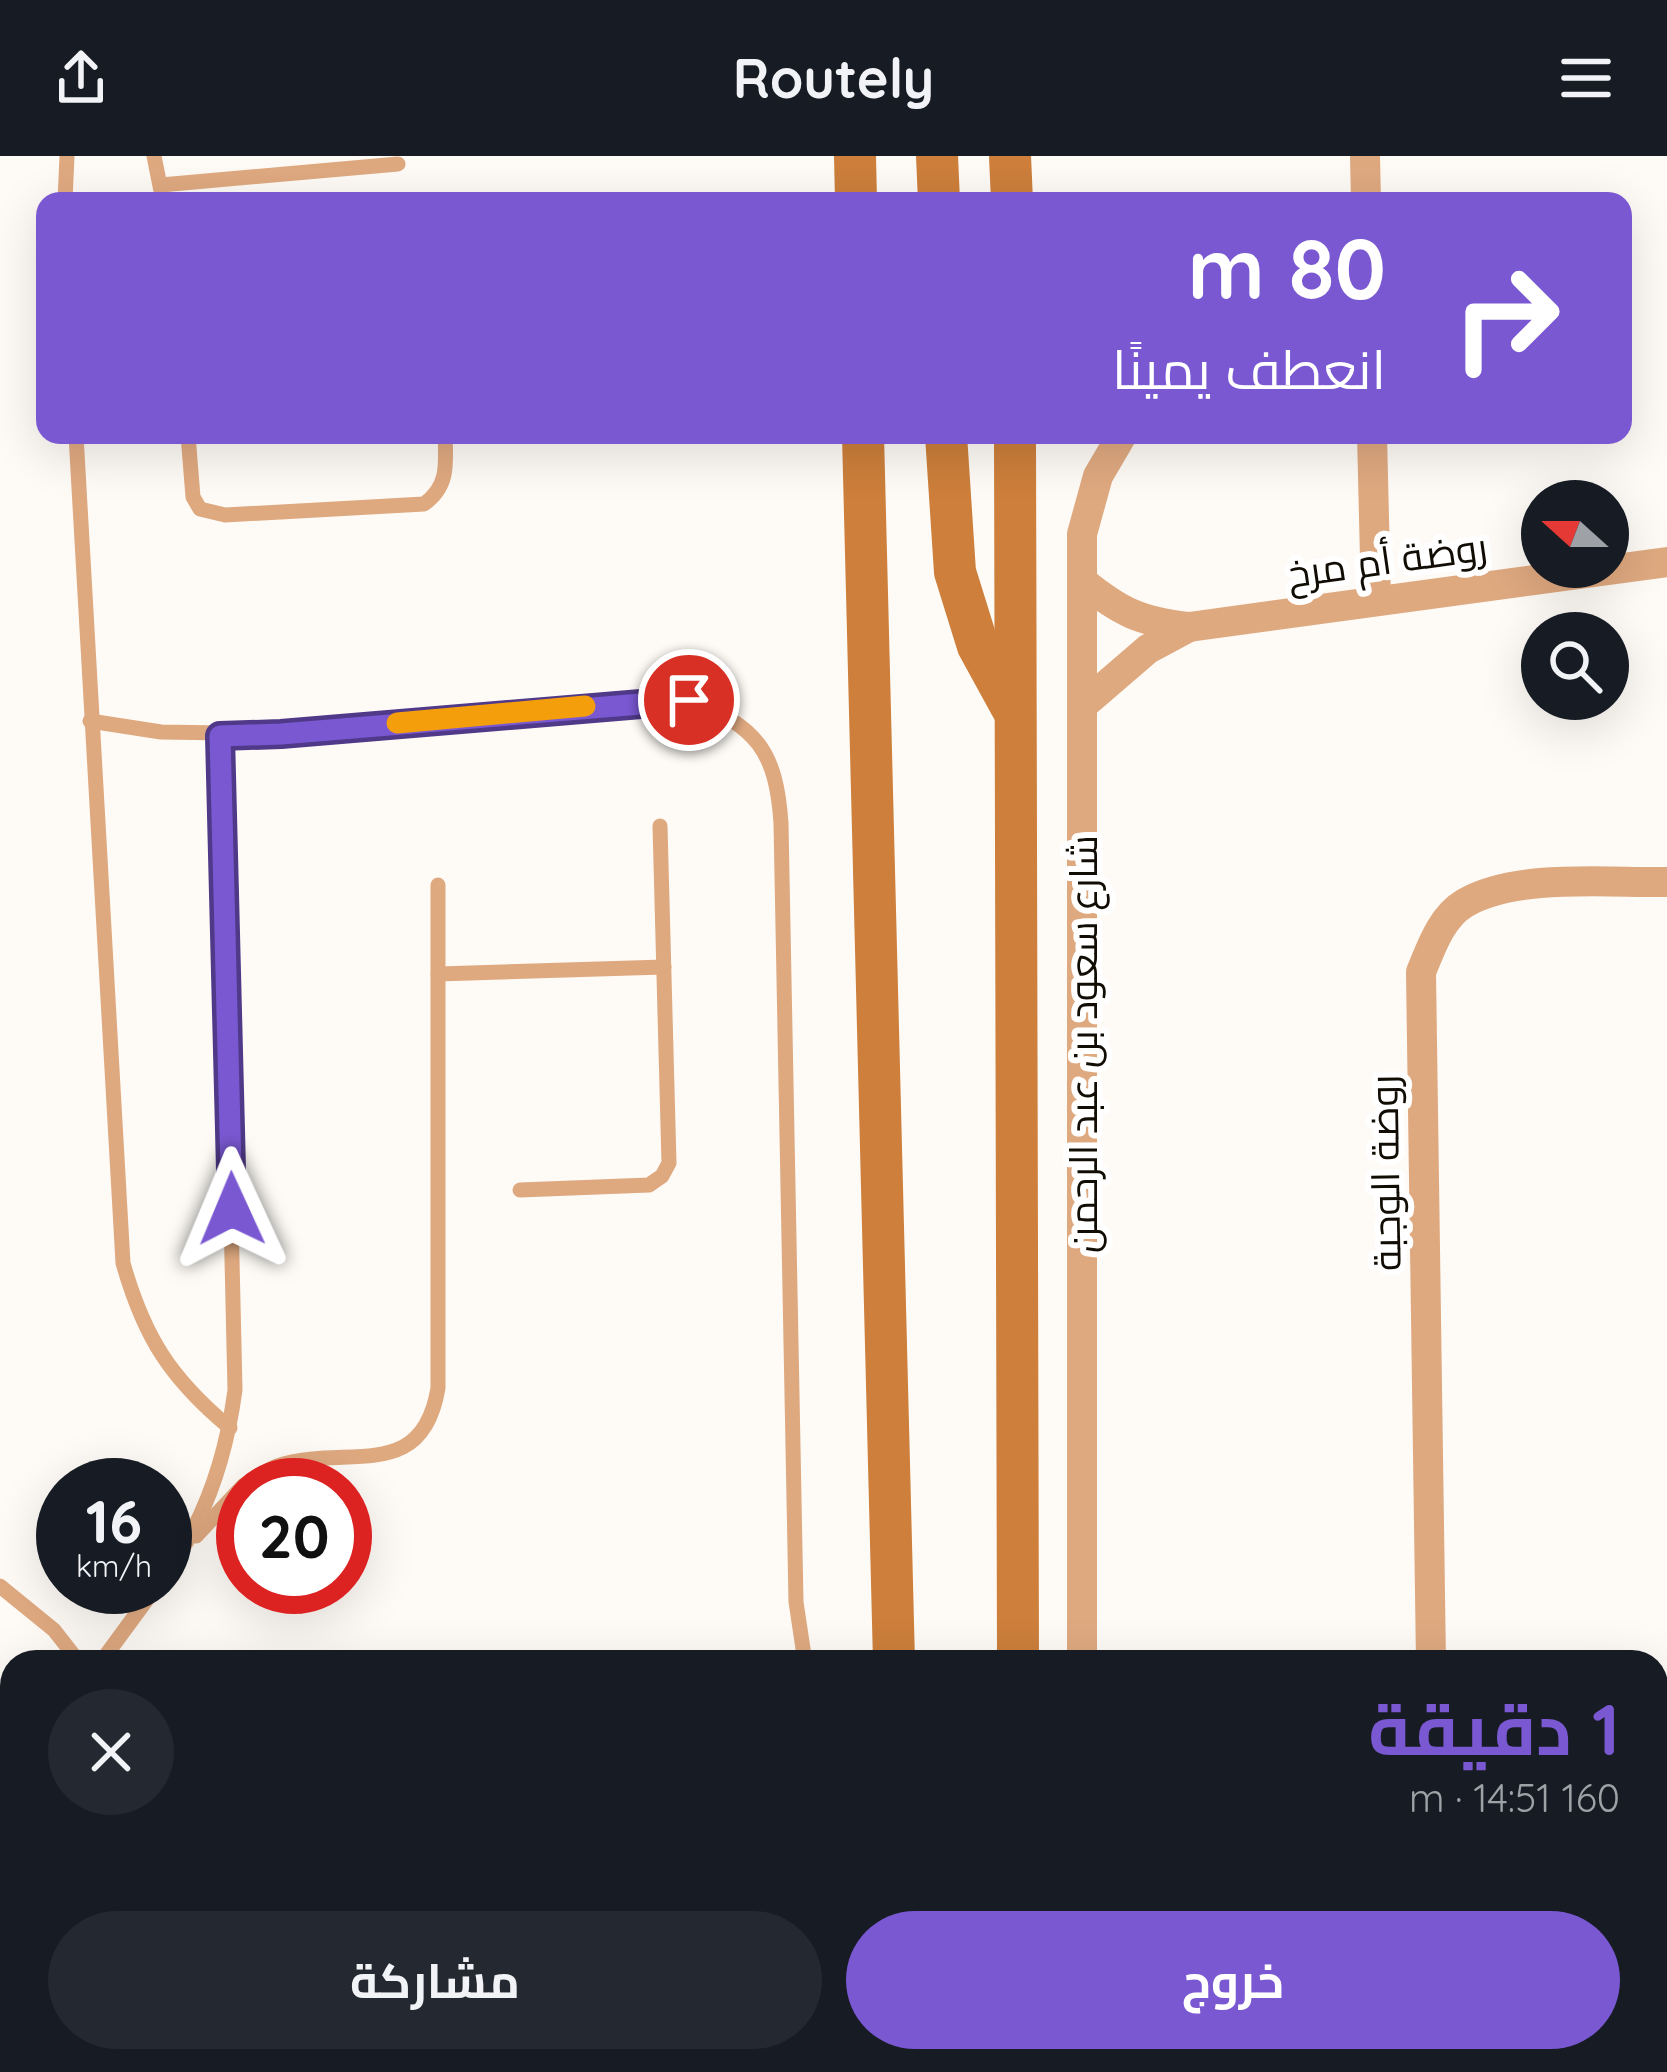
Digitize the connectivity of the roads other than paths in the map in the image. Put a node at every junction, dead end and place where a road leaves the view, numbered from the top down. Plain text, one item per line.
1 (67, 156) edge
2 (154, 156) edge
3 (855, 156) edge
4 (938, 156) edge
5 (1010, 156) edge
6 (1365, 156) edge
7 (398, 164) dead end
8 (65, 192) edge
9 (162, 192) edge
10 (170, 192) edge
11 (856, 192) edge
12 (939, 192) edge
13 (1012, 192) edge
14 (1366, 192) edge
15 (76, 444) edge
16 (189, 444) edge
17 (445, 444) edge
18 (863, 444) edge
19 (947, 444) edge
20 (1015, 444) edge
21 (1117, 444) edge
22 (1372, 444) edge
23 (1667, 562) edge
24 (1082, 581) junction
25 (1376, 600) junction
26 (1190, 628) junction
27 (1083, 705) junction
28 (1016, 714) junction
29 (89, 721) junction
30 (220, 736) junction
31 (660, 826) dead end
32 (1667, 882) edge
33 (438, 885) dead end
34 (664, 968) junction
35 (437, 974) junction
36 (520, 1190) dead end
37 (230, 1428) junction
38 (349, 1458) edge
39 (216, 1514) edge
40 (192, 1533) edge
41 (192, 1540) edge
42 (0, 1586) edge
43 (136, 1614) edge
44 (70, 1650) edge
45 (110, 1650) edge
46 (803, 1650) edge
47 (894, 1650) edge
48 (1018, 1650) edge
49 (1082, 1650) edge
50 (1431, 1650) edge

1 - 8 lane
2 - 9 lane
3 - 11 main road
4 - 12 main road
5 - 13 main road
6 - 14 street
7 - 10 lane
15 - 29 lane
16 - 17 lane
18 - 47 main road
19 - 28 main road
20 - 28 main road, شارع سعود بن عبد الرحمن
21 - 24 street, شارع سعود بن عبد الرحمن
22 - 25 street
23 - 25 street, روضة أم مرخ
24 - 26 street, روضة أم مرخ
24 - 27 street, شارع سعود بن عبد الرحمن
25 - 26 street, روضة أم مرخ
26 - 27 street, روضة أم مرخ
27 - 49 street, شارع سعود بن عبد الرحمن
28 - 48 main road, شارع سعود بن عبد الرحمن
29 - 30 lane
29 - 37 lane
30 - 37 lane
30 - 46 lane
31 - 34 lane
32 - 50 street, روضة الوجبة
33 - 35 lane
34 - 35 lane
34 - 36 lane
35 - 38 lane
37 - 40 lane
39 - 41 lane
42 - 44 lane
43 - 45 lane

